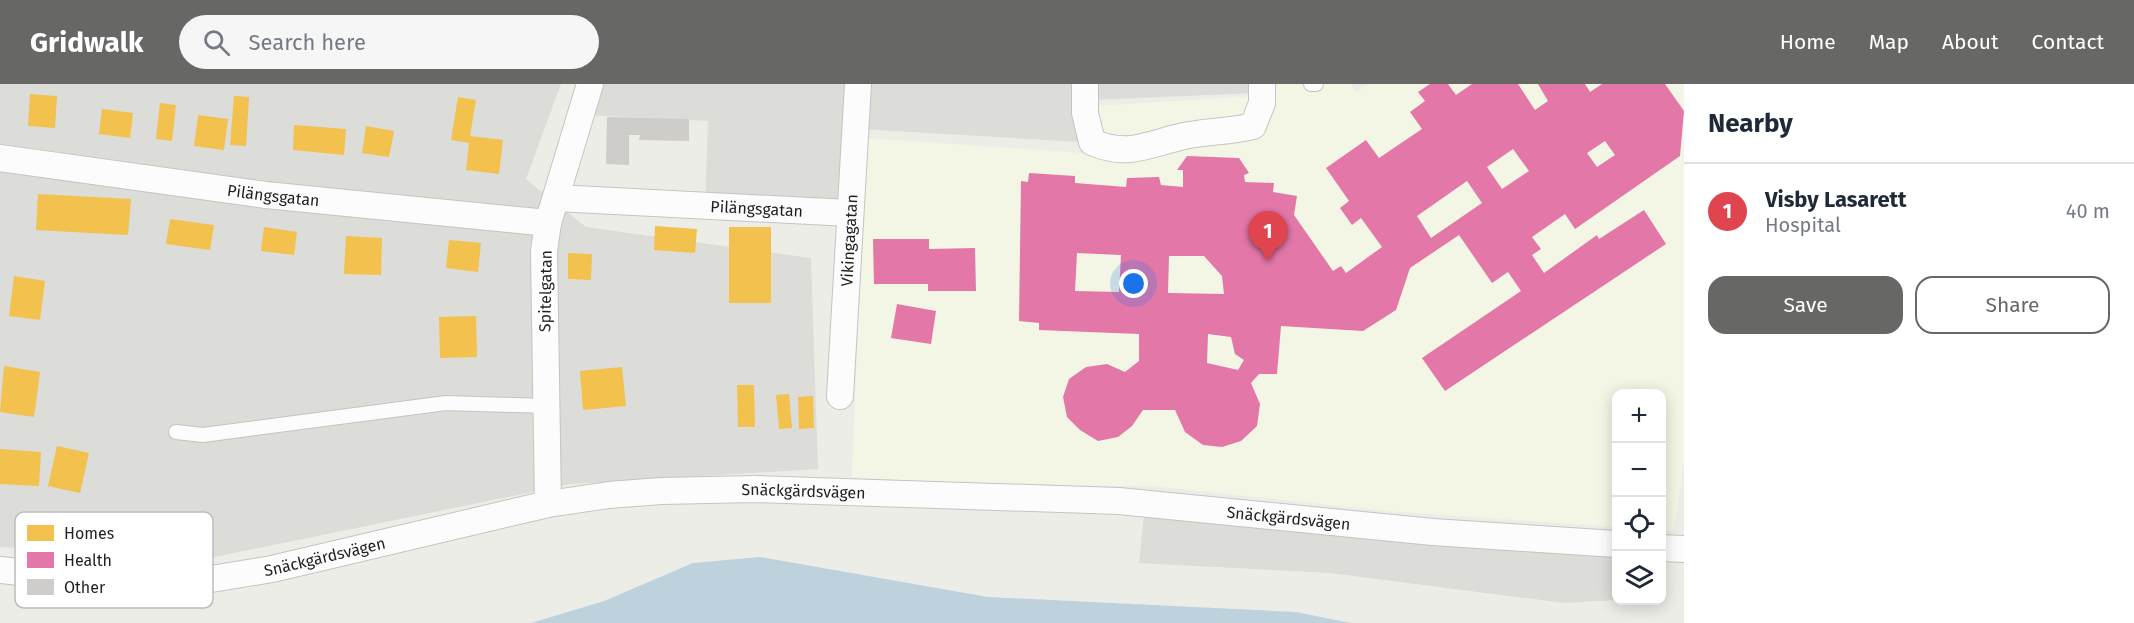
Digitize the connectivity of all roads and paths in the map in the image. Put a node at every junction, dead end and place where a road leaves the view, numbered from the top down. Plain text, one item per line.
1 (590, 84) edge
2 (858, 84) edge
3 (1085, 84) edge
4 (1262, 84) edge
5 (0, 158) edge
6 (556, 198) junction
7 (849, 213) junction
8 (548, 223) junction
9 (840, 396) dead end
10 (546, 406) junction
11 (176, 432) dead end
12 (548, 504) junction
13 (1612, 544) edge
14 (1666, 548) edge
15 (1684, 549) edge
16 (0, 570) edge
17 (15, 572) edge
18 (213, 579) edge

1 - 6 street, Spitelgatan
2 - 7 street, Vikingagatan
3 - 4 street
5 - 8 street, Pilängsgatan
6 - 7 street, Pilängsgatan
6 - 8 street, Spitelgatan
7 - 9 street, Vikingagatan
8 - 10 street, Spitelgatan
10 - 11 lane
10 - 12 street, Spitelgatan
12 - 13 street, Snäckgärdsvägen
12 - 18 street, Snäckgärdsvägen
14 - 15 street
16 - 17 street, Snäckgärdsvägen

